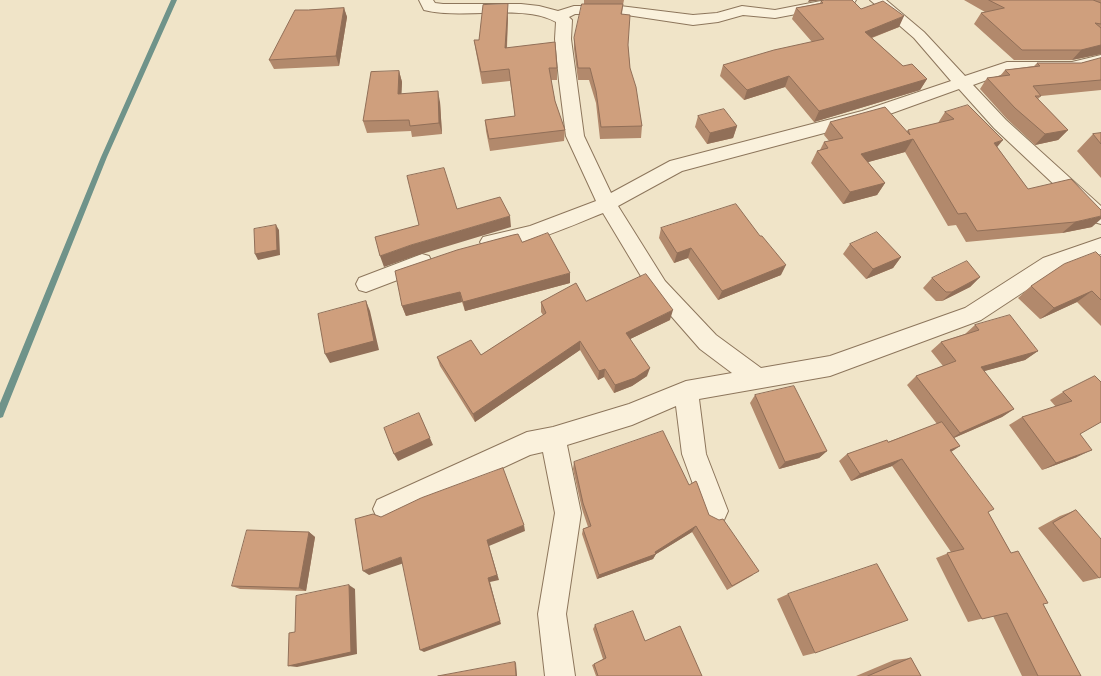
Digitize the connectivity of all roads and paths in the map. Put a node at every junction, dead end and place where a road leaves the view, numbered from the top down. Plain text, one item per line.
1 (426, 0) edge
2 (849, 0) edge
3 (877, 0) edge
4 (624, 5) edge
5 (559, 15) junction
6 (1101, 60) edge
7 (964, 82) junction
8 (608, 204) junction
9 (1101, 217) edge
10 (1101, 246) edge
11 (471, 247) edge
12 (437, 258) edge
13 (366, 284) dead end
14 (757, 378) junction
15 (686, 391) junction
16 (553, 438) junction
17 (386, 508) dead end
18 (715, 511) dead end
19 (560, 676) edge

1 - 5 street
2 - 4 street
3 - 7 street
4 - 5 street
5 - 8 street
6 - 7 street
7 - 8 street
7 - 9 street
8 - 11 street
8 - 14 street
10 - 14 street
12 - 13 street
14 - 15 street
15 - 16 street
15 - 18 street
16 - 17 street
16 - 19 street

